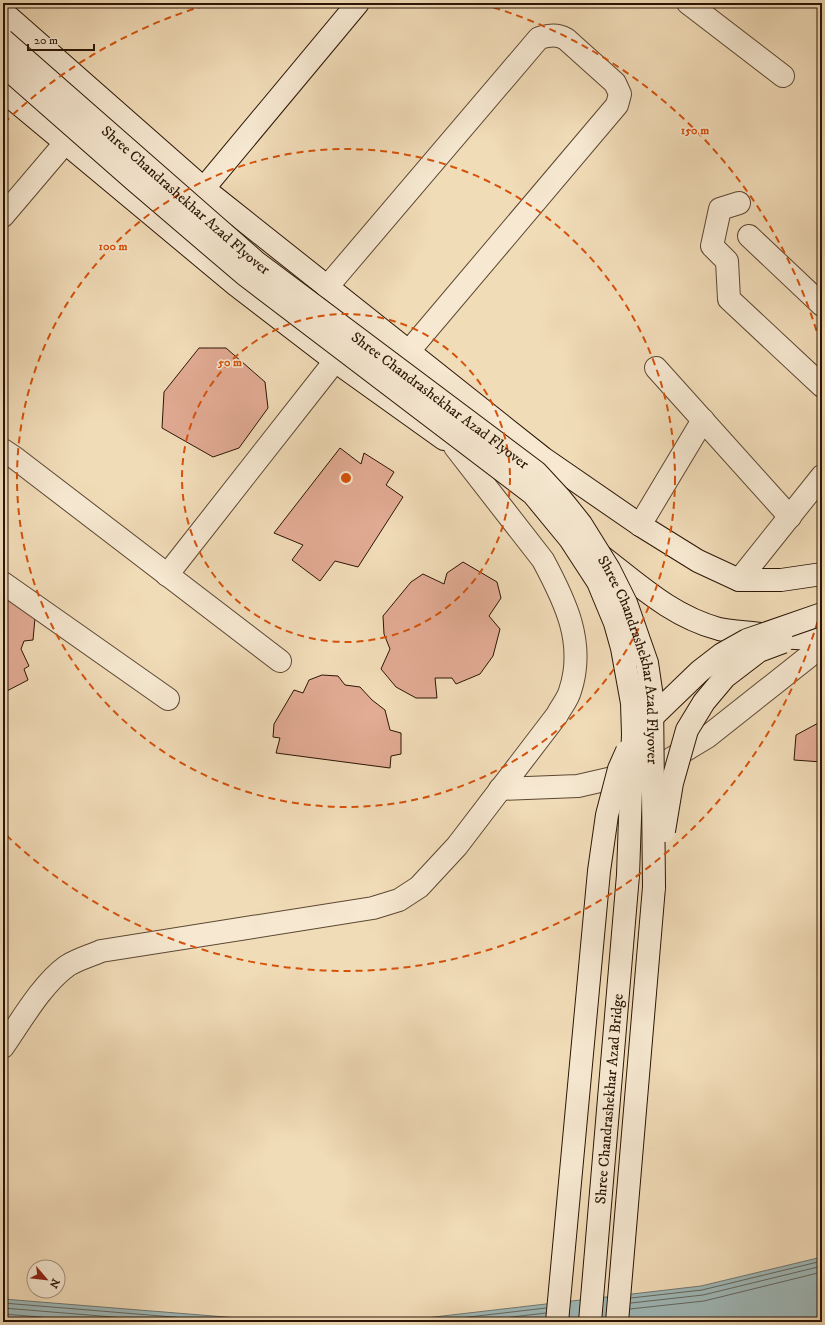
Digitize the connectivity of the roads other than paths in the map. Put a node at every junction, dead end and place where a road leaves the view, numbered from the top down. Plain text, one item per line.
1 (358, 3) edge
2 (694, 5) edge
3 (3, 12) edge
4 (3, 40) edge
5 (3, 65) edge
6 (782, 76) dead end
7 (3, 91) edge
8 (65, 143) junction
9 (203, 188) junction
10 (739, 203) dead end
11 (3, 216) edge
12 (168, 229) junction
13 (749, 236) dead end
14 (327, 287) junction
15 (822, 304) edge
16 (409, 351) junction
17 (335, 361) junction
18 (656, 368) dead end
19 (822, 386) edge
20 (703, 420) junction
21 (455, 447) junction
22 (3, 450) edge
23 (822, 476) edge
24 (790, 517) junction
25 (640, 525) junction
26 (822, 574) edge
27 (167, 575) junction
28 (739, 580) junction
29 (3, 583) edge
30 (822, 614) edge
31 (822, 628) edge
32 (822, 638) edge
33 (822, 646) edge
34 (280, 661) dead end
35 (168, 699) dead end
36 (500, 789) junction
37 (628, 875) joint
38 (654, 887) junction
39 (3, 1046) edge
40 (557, 1322) edge
41 (590, 1322) edge
42 (617, 1322) edge

1 - 9 main road
2 - 6 main road
3 - 9 main road
4 - 38 main road, Shree Chandrashekhar Azad Flyover, bridge
5 - 37 main road, Shree Chandrashekhar Azad Flyover, bridge
7 - 8 main road
8 - 11 main road
8 - 12 main road
9 - 12 main road
9 - 14 main road
10 - 19 main road
12 - 17 main road
13 - 15 main road
14 - 16 main road
14 - 16 main road
16 - 25 main road
17 - 21 main road
17 - 27 main road
18 - 20 main road
20 - 24 main road
20 - 25 main road
21 - 32 main road
21 - 36 main road
22 - 27 main road
23 - 24 main road
24 - 28 main road
25 - 28 main road
26 - 28 main road
27 - 34 main road
29 - 35 main road
30 - 40 main road, bridge
31 - 38 main road, bridge
33 - 36 main road
36 - 39 main road
37 - 41 main road, Shree Chandrashekhar Azad Bridge
38 - 42 main road, Shree Chandrashekhar Azad Bridge

